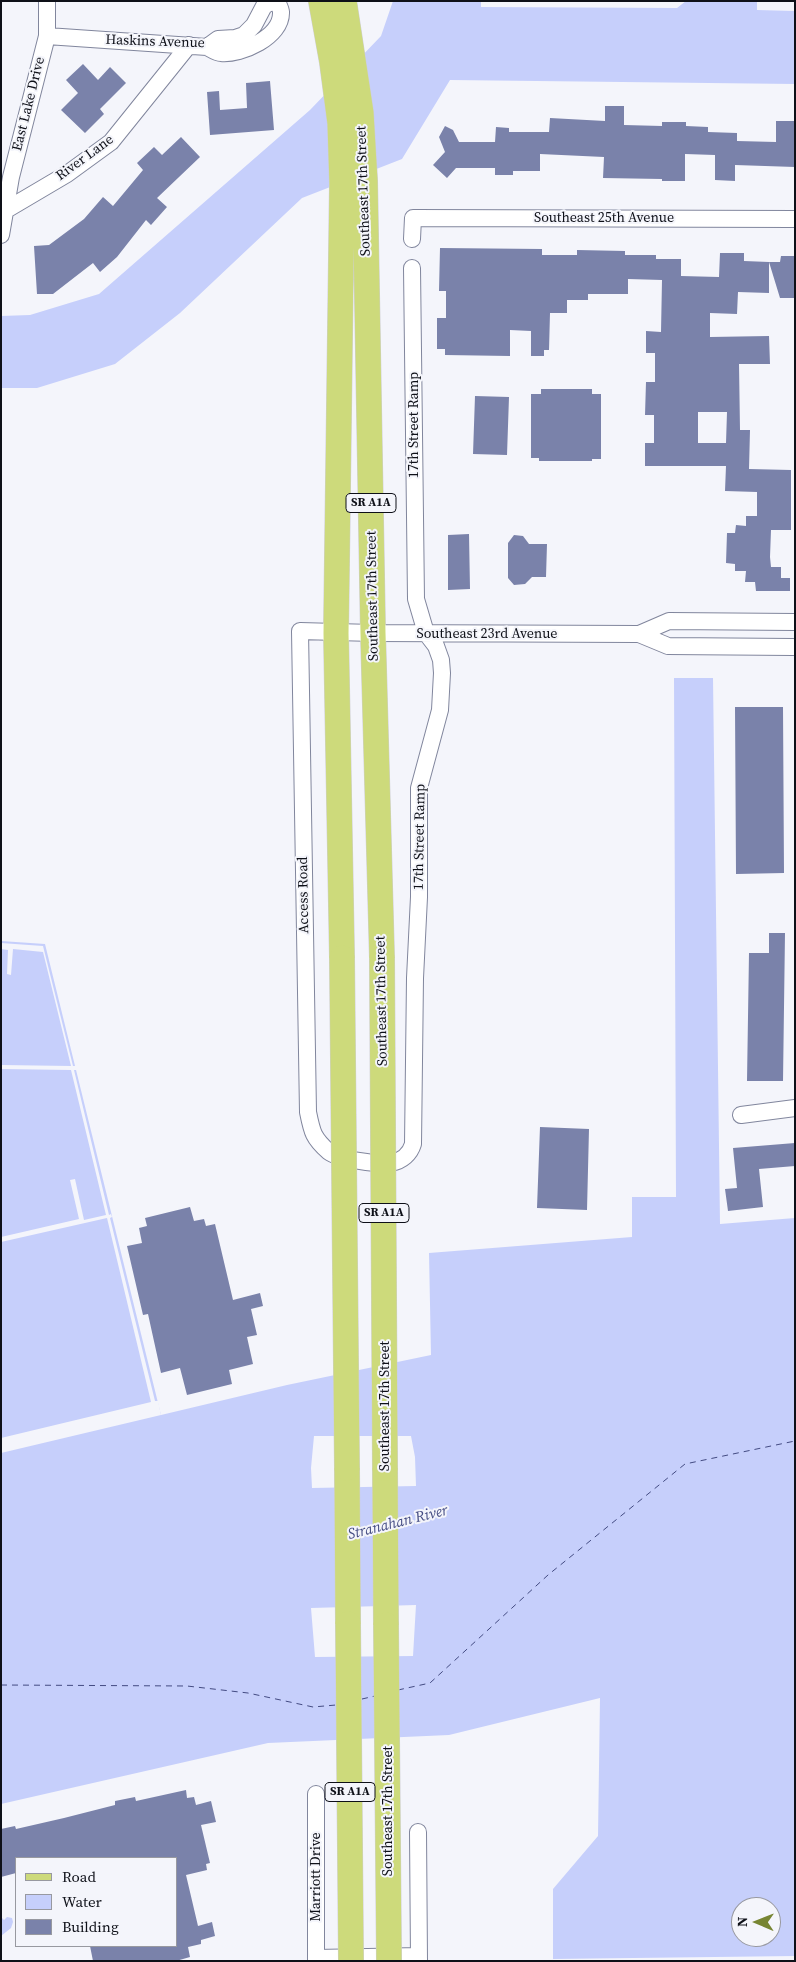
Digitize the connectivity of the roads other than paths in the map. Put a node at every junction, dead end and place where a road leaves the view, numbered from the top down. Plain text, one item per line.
1 (47, 1) edge
2 (275, 1) edge
3 (344, 1) edge
4 (319, 8) edge
5 (47, 36) junction
6 (189, 45) junction
7 (354, 182) junction
8 (6, 210) junction
9 (795, 219) edge
10 (1, 235) edge
11 (412, 239) dead end
12 (412, 268) dead end
13 (795, 622) edge
14 (336, 633) junction
15 (373, 633) junction
16 (426, 633) junction
17 (639, 634) junction
18 (794, 648) edge
19 (795, 1108) edge
20 (741, 1115) dead end
21 (363, 1162) joint
22 (316, 1794) dead end
23 (418, 1832) dead end
24 (419, 1958) edge
25 (316, 1959) edge
26 (351, 1961) edge
27 (389, 1961) edge

1 - 5 street, East Lake Drive
2 - 6 street, Haskins Avenue
3 - 7 main road, Southeast 17th Street / SR A1A
4 - 7 main road, Southeast 17th Street / SR A1A
5 - 6 street, Haskins Avenue
5 - 8 street, East Lake Drive
6 - 8 street, River Lane
7 - 14 main road, Southeast 17th Street / SR A1A
7 - 15 main road, Southeast 17th Street / SR A1A
8 - 10 street, East Lake Drive
9 - 11 street, Southeast 25th Avenue
12 - 16 street, 17th Street Ramp
13 - 17 street, Southeast 23rd Avenue
13 - 18 street
14 - 15 street, Southeast 23rd Avenue
14 - 21 street, Access Road
14 - 26 main road, Southeast 17th Street / SR A1A, bridge
15 - 16 street, Southeast 23rd Avenue
15 - 27 main road, Southeast 17th Street / SR A1A, bridge
16 - 17 street, Southeast 23rd Avenue
16 - 21 street, 17th Street Ramp
17 - 18 street, Southeast 23rd Avenue
19 - 20 street
22 - 25 street, Marriott Drive
23 - 24 street
24 - 25 street

